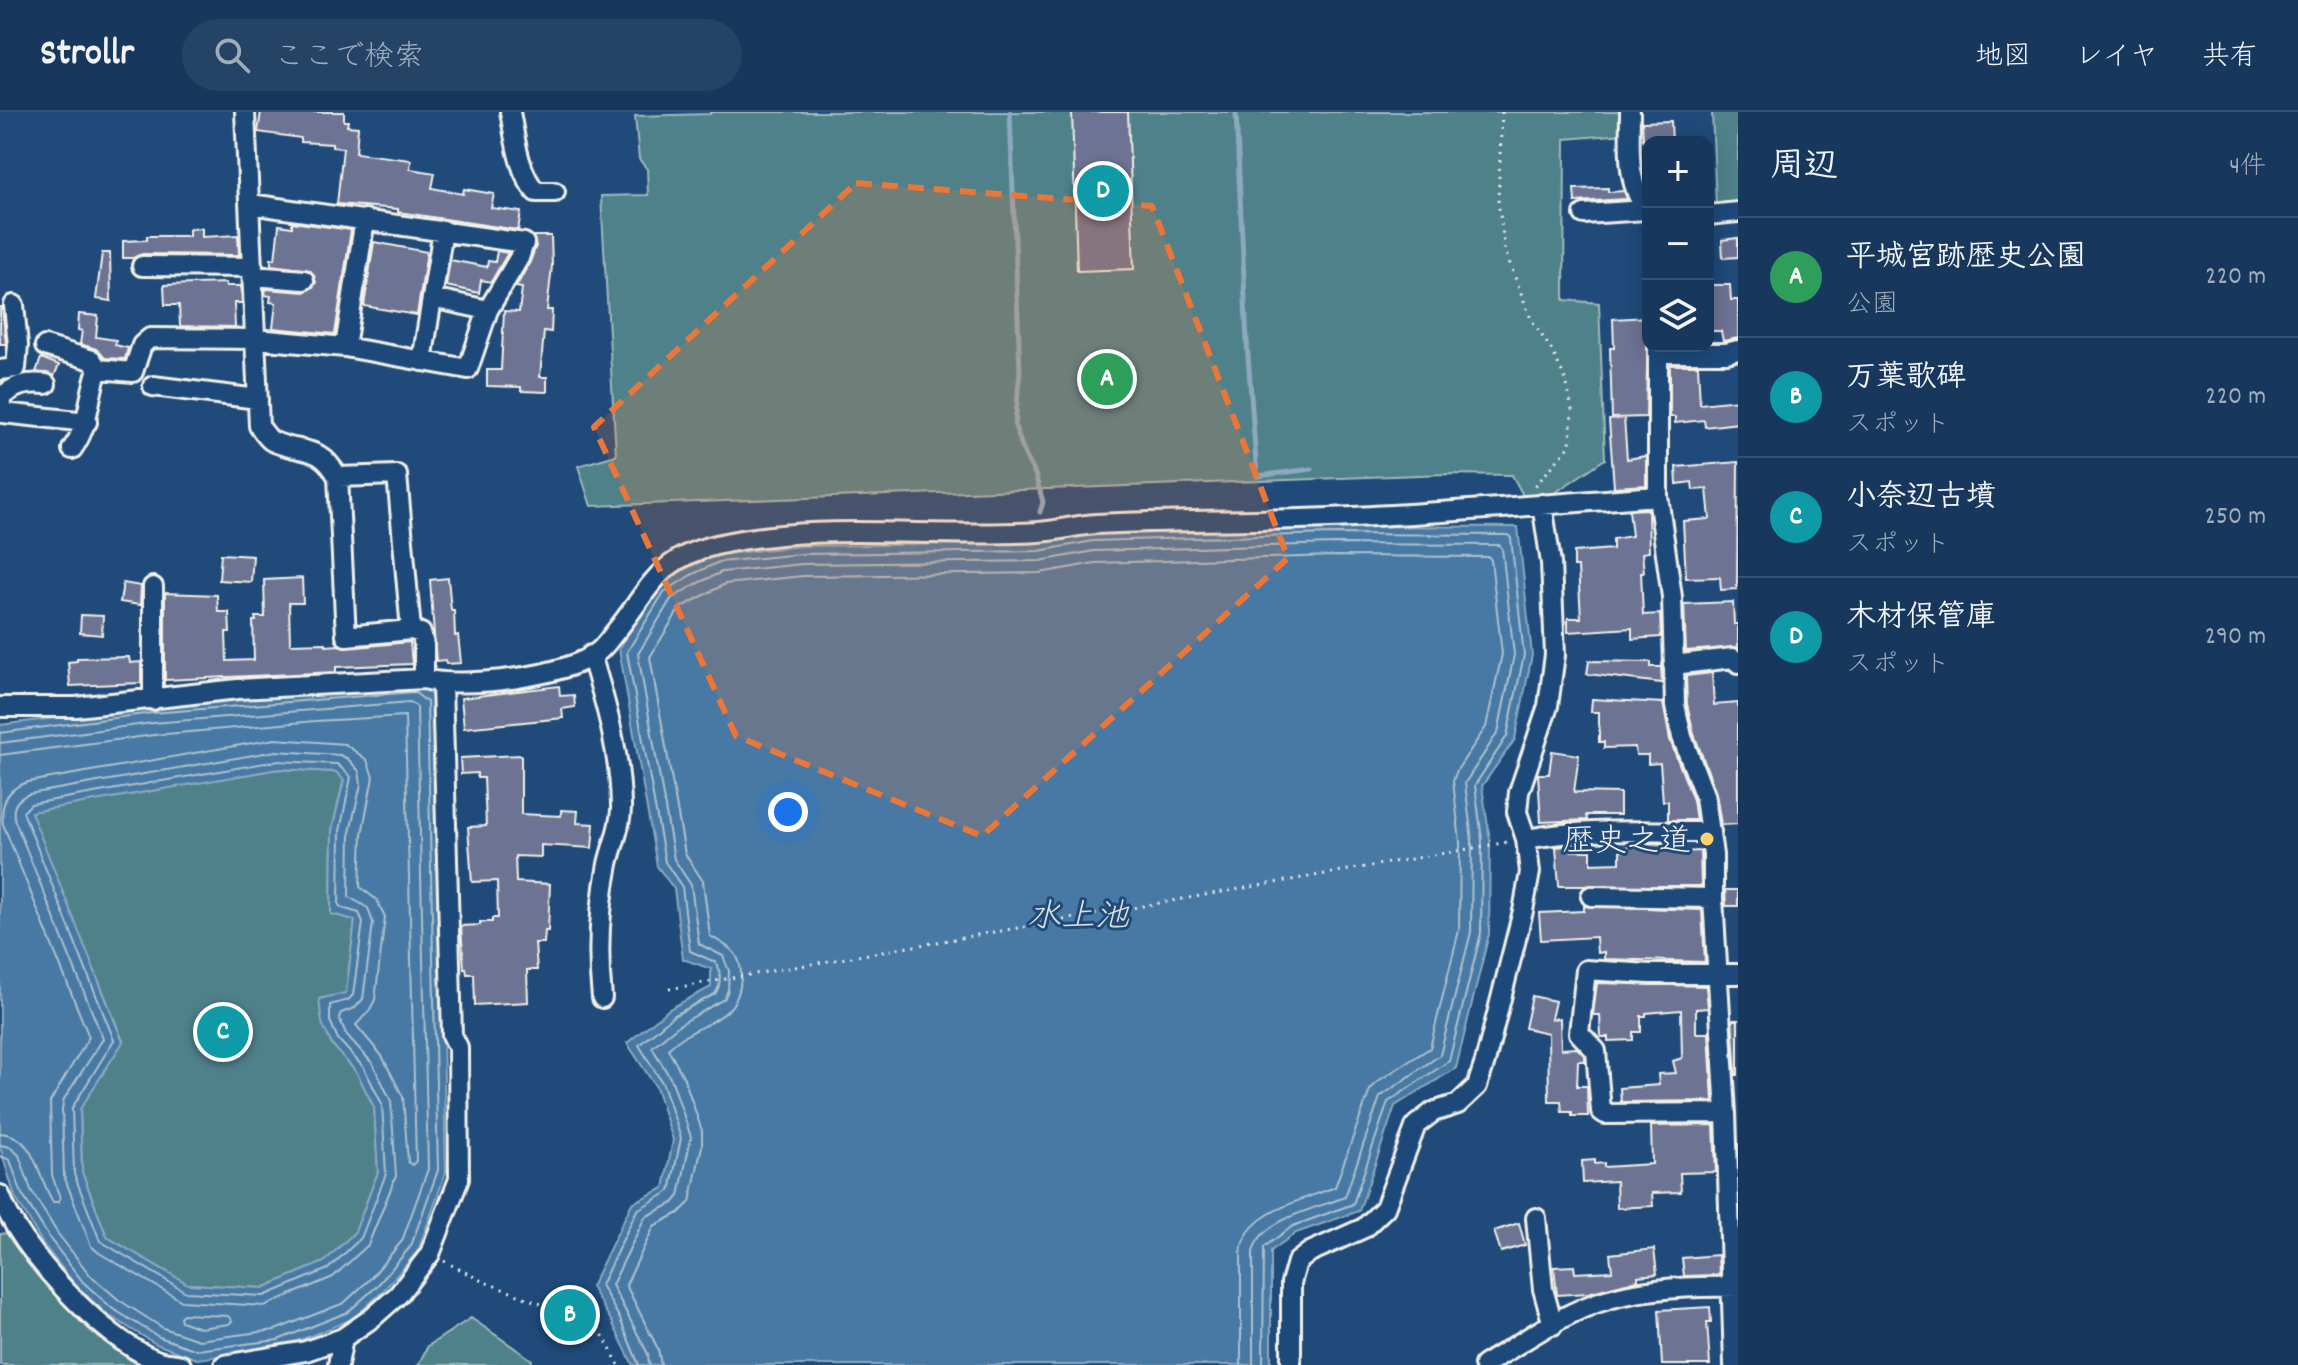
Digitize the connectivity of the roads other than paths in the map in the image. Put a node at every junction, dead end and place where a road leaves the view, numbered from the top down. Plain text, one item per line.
1 (245, 112) edge
2 (510, 112) edge
3 (1630, 112) edge
4 (555, 192) dead end
5 (250, 204) junction
6 (1645, 208) edge
7 (1642, 211) edge
8 (1738, 212) edge
9 (1584, 214) dead end
10 (1714, 214) edge
11 (365, 219) junction
12 (443, 230) junction
13 (142, 266) dead end
14 (253, 271) junction
15 (304, 280) dead end
16 (432, 298) junction
17 (14, 305) dead end
18 (488, 310) junction
19 (256, 339) junction
20 (45, 346) dead end
21 (345, 347) junction
22 (1738, 350) edge
23 (1658, 352) edge
24 (1709, 352) edge
25 (422, 361) junction
26 (98, 369) junction
27 (0, 370) edge
28 (46, 384) dead end
29 (153, 386) dead end
30 (0, 399) edge
31 (258, 399) junction
32 (87, 422) junction
33 (72, 449) dead end
34 (338, 477) junction
35 (1658, 496) junction
36 (1537, 504) junction
37 (153, 587) dead end
38 (411, 630) junction
39 (591, 655) junction
40 (1738, 663) edge
41 (1673, 665) junction
42 (433, 681) junction
43 (153, 700) junction
44 (0, 707) edge
45 (1711, 832) junction
46 (1526, 839) junction
47 (1591, 896) dead end
48 (1713, 898) junction
49 (1717, 972) junction
50 (1738, 974) edge
51 (602, 998) dead end
52 (1732, 1088) edge
53 (1726, 1113) junction
54 (0, 1195) edge
55 (1536, 1218) dead end
56 (1734, 1287) edge
57 (1553, 1325) junction
58 (343, 1338) junction
59 (181, 1365) edge
60 (224, 1365) edge
61 (338, 1365) edge
62 (1291, 1365) edge
63 (1484, 1365) edge
64 (1734, 1365) edge

1 - 5 street
2 - 4 street
3 - 6 street
5 - 11 street
5 - 14 street
7 - 9 street
8 - 10 street
11 - 12 street
11 - 21 street
12 - 16 street
12 - 18 street
13 - 14 street
14 - 15 street
14 - 19 street
16 - 18 street
16 - 25 street
17 - 27 street
18 - 25 street
19 - 21 street
19 - 26 street
19 - 31 street
20 - 26 street
21 - 25 street
22 - 24 street
23 - 35 street
26 - 32 street
28 - 30 street
29 - 31 street
30 - 32 street
31 - 34 street
32 - 33 street
34 - 38 street
34 - 38 street
35 - 36 street
35 - 41 street
36 - 39 street
36 - 46 street
37 - 43 street
38 - 42 street
39 - 42 street
39 - 51 street
40 - 41 street
41 - 45 street
42 - 43 street
42 - 58 street
43 - 44 street
45 - 46 street
45 - 48 street
46 - 62 street
47 - 48 street
48 - 49 street
49 - 50 street
49 - 52 street
49 - 53 street
52 - 53 street
53 - 56 street
54 - 59 street
55 - 57 street
56 - 57 street
56 - 64 street
57 - 63 street
58 - 60 street
58 - 61 street

